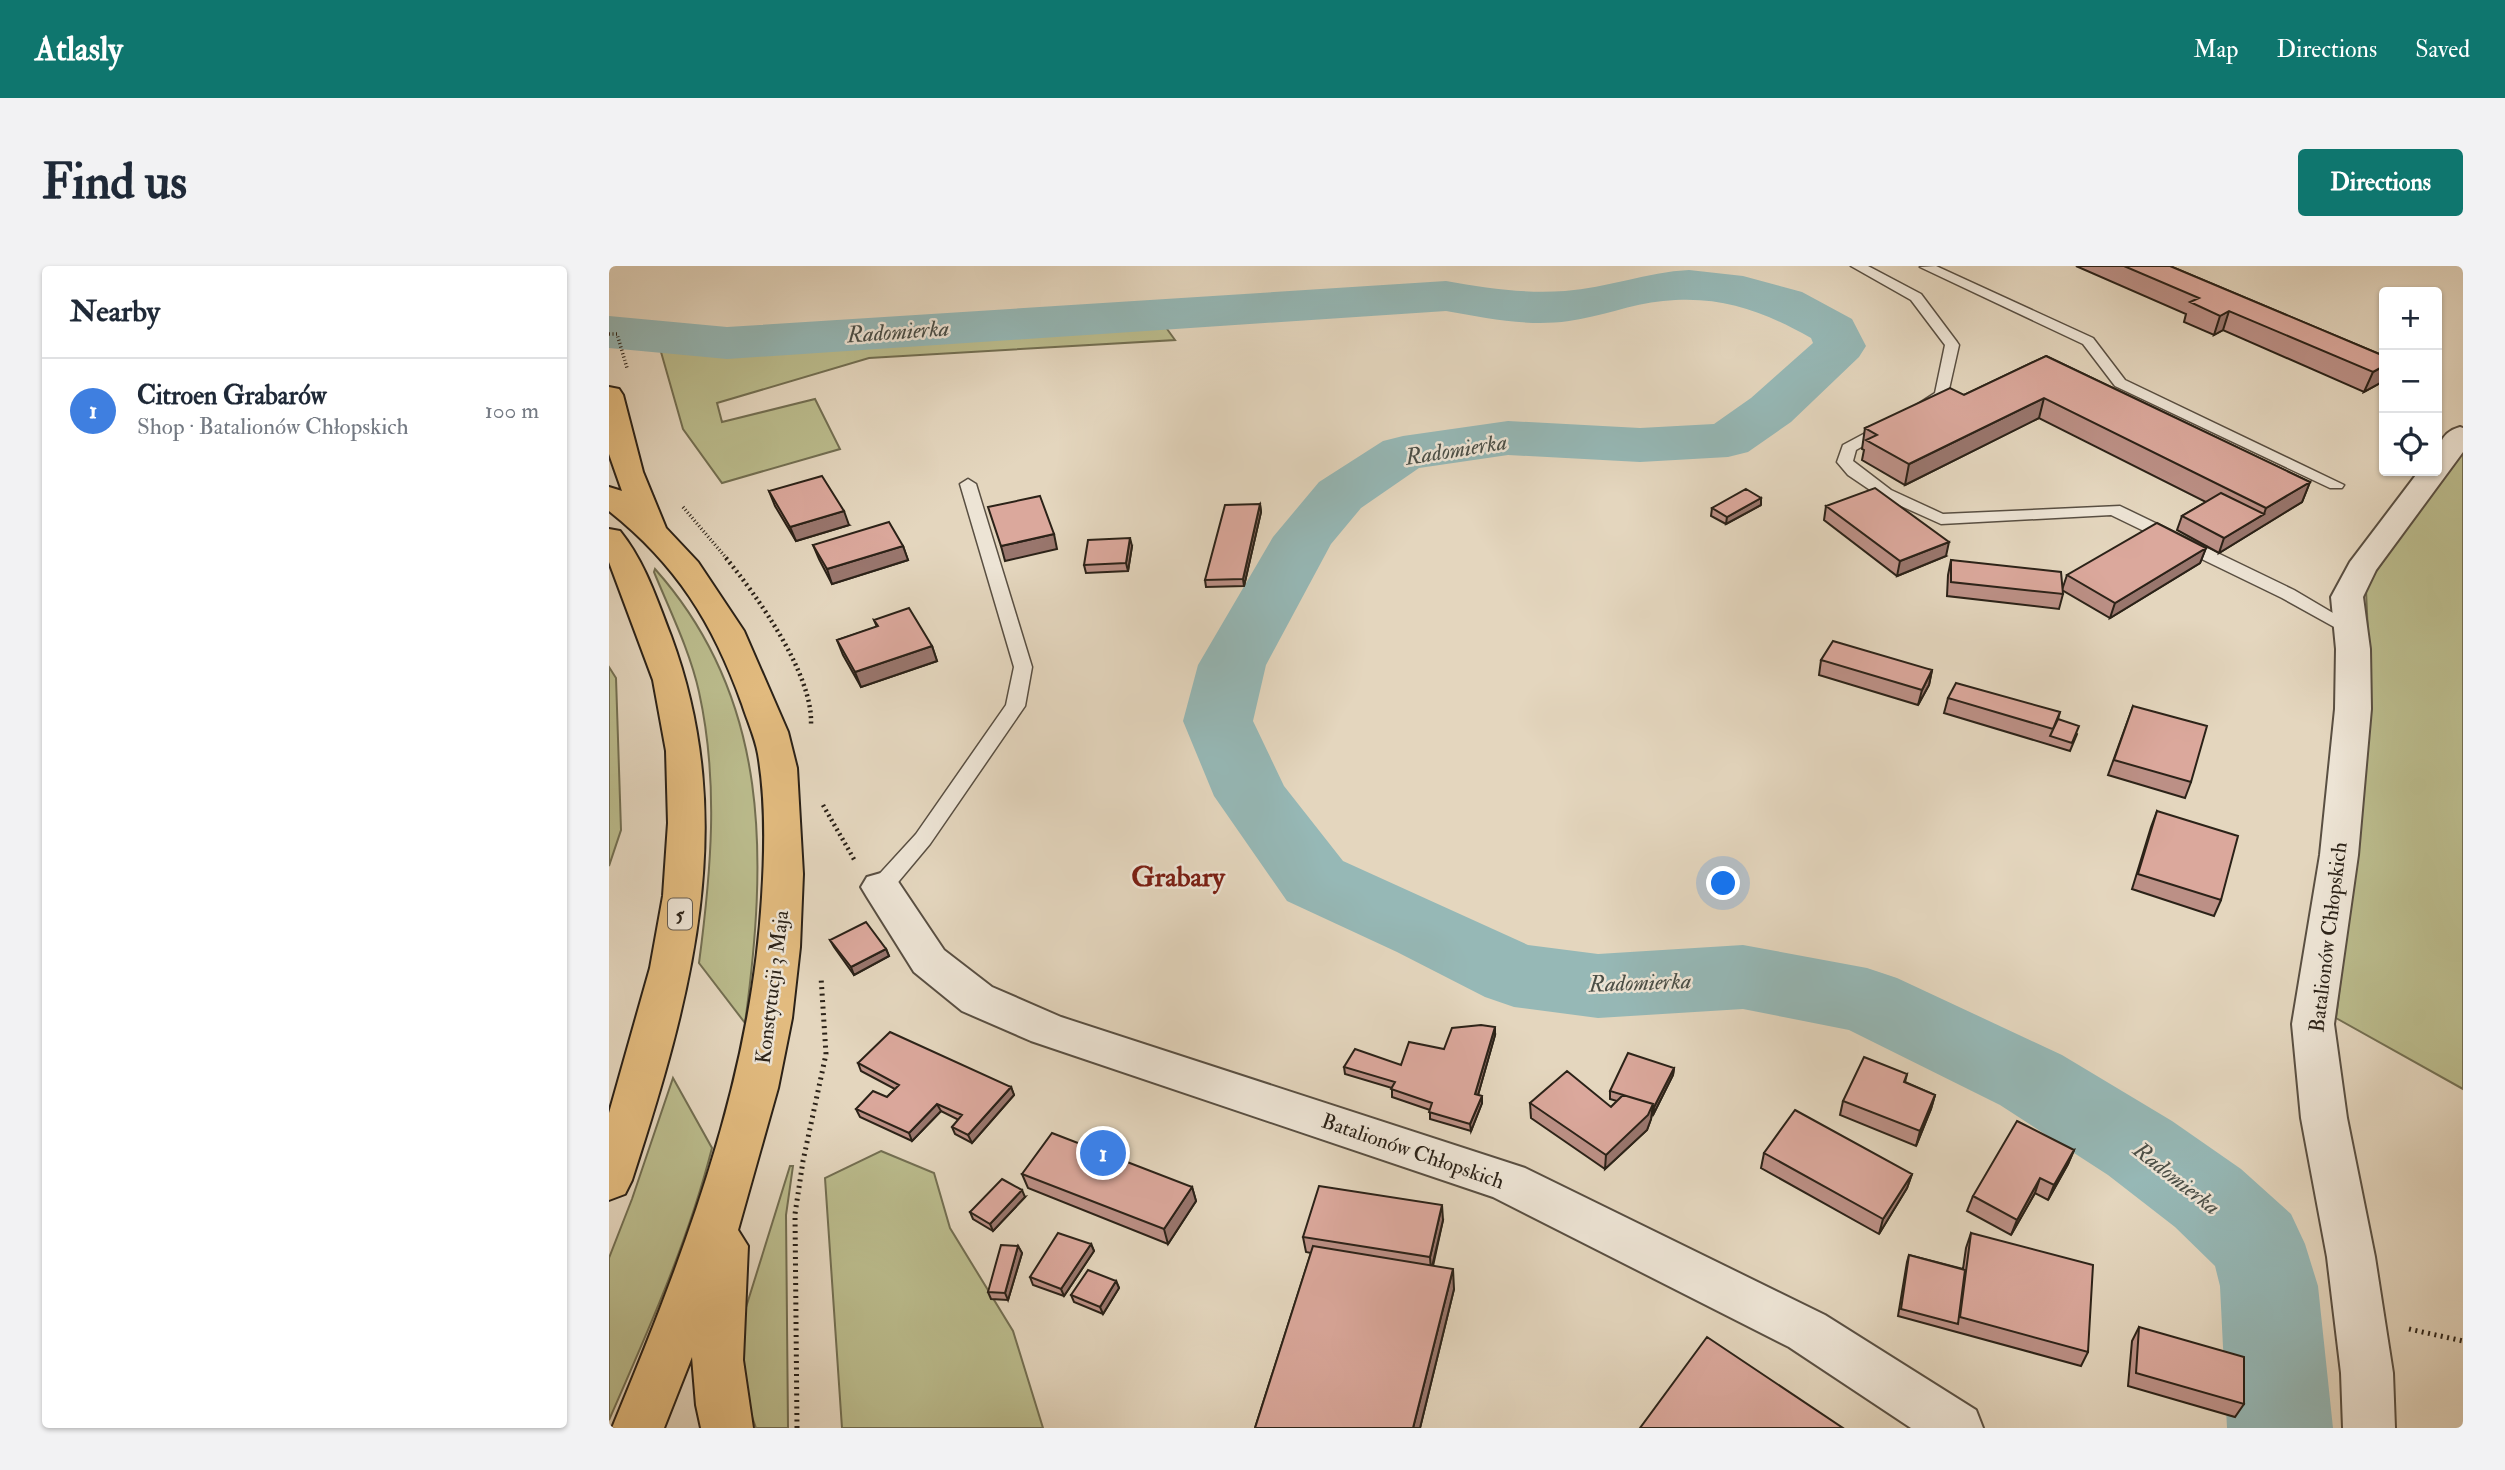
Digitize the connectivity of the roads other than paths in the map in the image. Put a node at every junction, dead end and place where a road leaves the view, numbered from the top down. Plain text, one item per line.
1 (1858, 266) edge
2 (1912, 273) edge
3 (609, 395) edge
4 (2461, 436) dead end
5 (2442, 460) edge
6 (2430, 476) edge
7 (968, 484) dead end
8 (2336, 485) dead end
9 (609, 496) edge
10 (656, 534) junction
11 (609, 538) edge
12 (2351, 629) junction
13 (881, 887) joint
14 (609, 1180) edge
15 (727, 1197) junction
16 (638, 1428) edge
17 (727, 1428) edge
18 (1957, 1428) edge
19 (2368, 1428) edge

1 - 2 lane
2 - 8 lane
2 - 12 lane
3 - 10 main road
4 - 5 street, Batalionów Chłopskich
6 - 12 street, Batalionów Chłopskich
7 - 13 lane
9 - 10 main road, Konstytucji 3 Maja
10 - 15 main road, Konstytucji 3 Maja
11 - 14 main road, 5
12 - 19 street, Batalionów Chłopskich
13 - 18 street, Batalionów Chłopskich
15 - 16 main road, Konstytucji 3 Maja
15 - 17 main road

